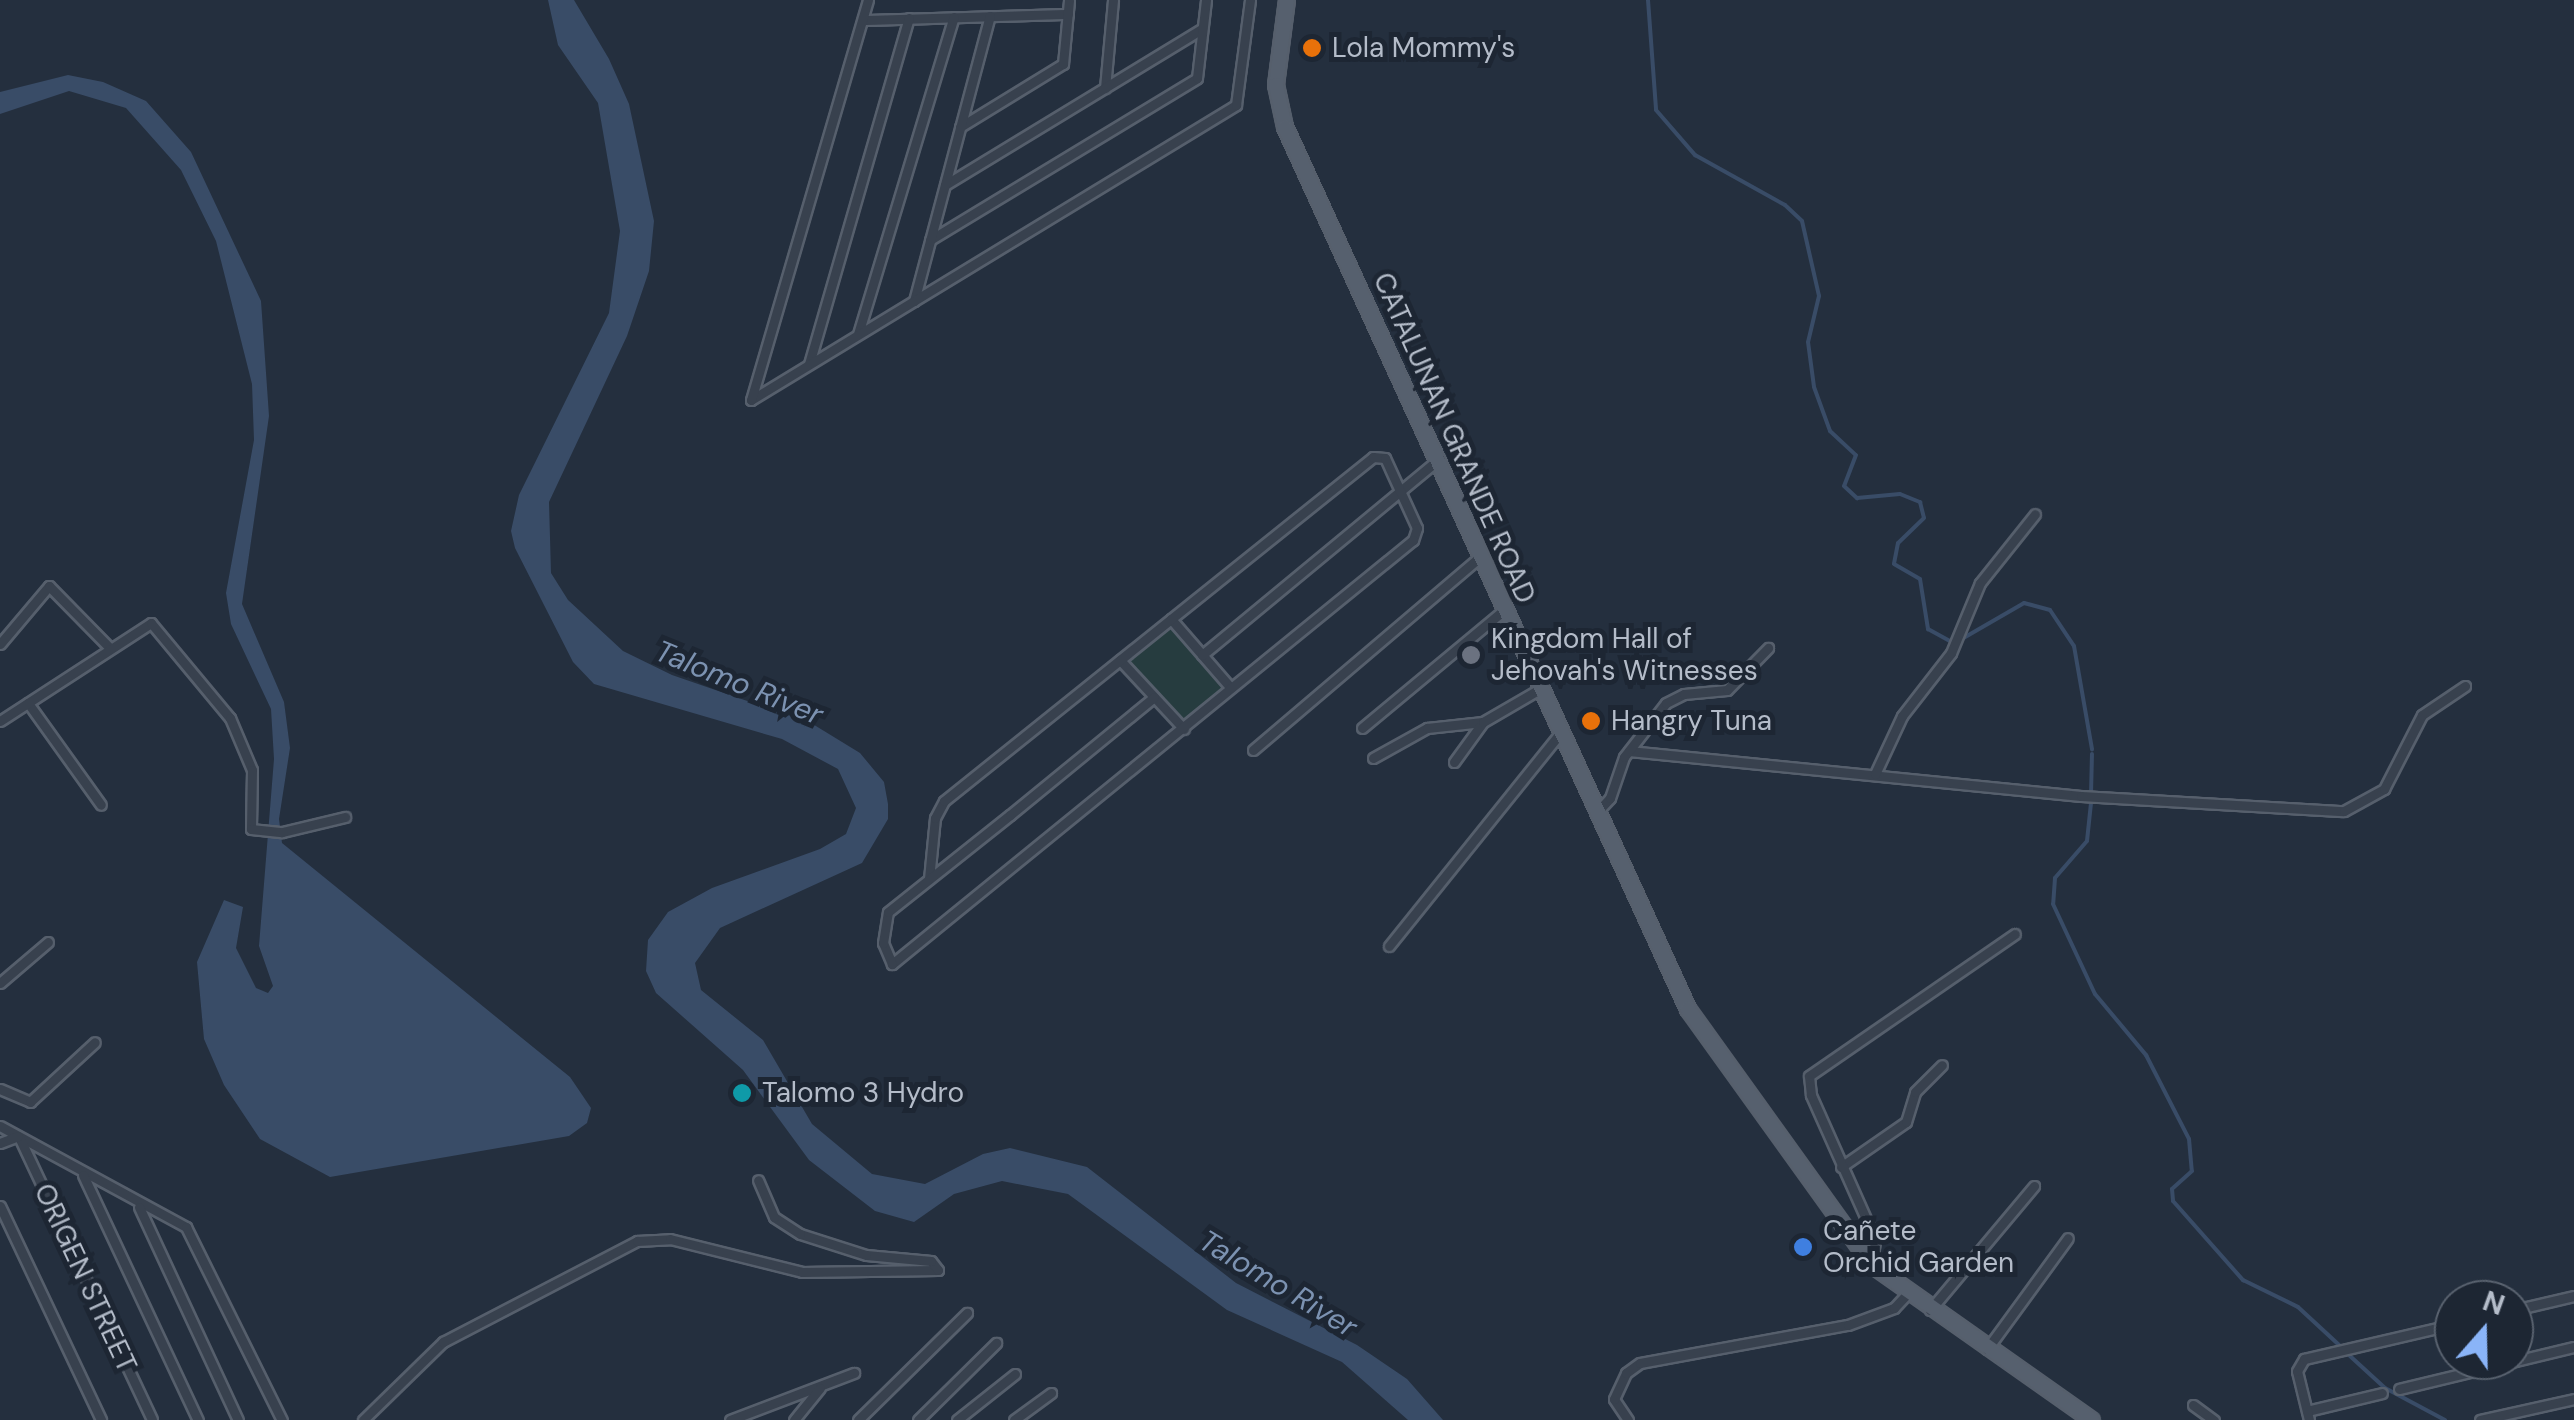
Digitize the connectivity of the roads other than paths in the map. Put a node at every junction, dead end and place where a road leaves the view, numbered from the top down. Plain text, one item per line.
1 (868, 0) edge
2 (1069, 0) edge
3 (1113, 0) edge
4 (1206, 0) edge
5 (1250, 0) edge
6 (1287, 0) edge
7 (1068, 14) junction
8 (990, 16) junction
9 (954, 17) junction
10 (909, 18) junction
11 (863, 20) junction
12 (1202, 29) junction
13 (1104, 88) junction
14 (960, 127) junction
15 (945, 185) junction
16 (930, 240) junction
17 (914, 301) junction
18 (858, 334) junction
19 (809, 364) junction
20 (1439, 458) junction
21 (1401, 490) junction
22 (2035, 514) dead end
23 (1481, 556) junction
24 (1504, 610) junction
25 (1171, 619) junction
26 (0, 644) edge
27 (110, 648) junction
28 (1768, 648) dead end
29 (1202, 655) junction
30 (1120, 660) junction
31 (2465, 686) dead end
32 (1231, 688) junction
33 (1538, 690) junction
34 (1154, 696) junction
35 (28, 703) junction
36 (0, 721) edge
37 (1483, 722) junction
38 (1362, 728) dead end
39 (1184, 729) junction
40 (1558, 736) junction
41 (1254, 750) dead end
42 (1629, 751) junction
43 (1373, 758) dead end
44 (1454, 762) dead end
45 (1875, 774) junction
46 (101, 805) dead end
47 (1594, 814) junction
48 (345, 817) dead end
49 (929, 879) junction
50 (2015, 934) dead end
51 (48, 942) dead end
52 (1389, 946) dead end
53 (0, 984) edge
54 (95, 1042) dead end
55 (1942, 1065) dead end
56 (0, 1089) edge
57 (0, 1126) edge
58 (18, 1136) junction
59 (0, 1143) edge
60 (1841, 1167) junction
61 (82, 1173) junction
62 (758, 1180) dead end
63 (2034, 1186) dead end
64 (138, 1204) junction
65 (0, 1206) edge
66 (2068, 1238) dead end
67 (1872, 1266) junction
68 (1907, 1294) junction
69 (2574, 1296) edge
70 (2534, 1305) edge
71 (1930, 1310) junction
72 (968, 1313) dead end
73 (2434, 1329) edge
74 (996, 1343) dead end
75 (2574, 1347) edge
76 (1987, 1349) junction
77 (854, 1373) dead end
78 (1015, 1374) dead end
79 (820, 1388) junction
80 (2399, 1389) dead end
81 (1052, 1393) dead end
82 (2382, 1394) dead end
83 (2574, 1399) edge
84 (779, 1400) junction
85 (2194, 1405) dead end
86 (2308, 1416) edge
87 (734, 1419) edge
88 (795, 1419) edge
89 (101, 1420) edge
90 (152, 1420) edge
91 (198, 1420) edge
92 (238, 1420) edge
93 (282, 1420) edge
94 (363, 1420) edge
95 (858, 1420) edge
96 (918, 1420) edge
97 (957, 1420) edge
98 (1014, 1420) edge
99 (1628, 1420) edge
100 (2092, 1420) edge
101 (2214, 1420) edge
102 (2480, 1420) edge

1 - 11 street
2 - 7 street
3 - 13 street
4 - 12 street
5 - 17 street
6 - 20 main road, CATALUNAN GRANDE ROAD
7 - 8 street
7 - 14 street
8 - 9 street
8 - 14 street
9 - 10 street
9 - 18 street
10 - 11 street
10 - 19 street
11 - 19 street
12 - 13 street
12 - 16 street
13 - 15 street
14 - 15 street
15 - 16 street
16 - 17 street
17 - 18 street
18 - 19 street
20 - 21 street
20 - 23 main road, CATALUNAN GRANDE ROAD
21 - 25 street
21 - 29 street
21 - 32 street
22 - 45 street
23 - 24 main road, CATALUNAN GRANDE ROAD
23 - 41 street
24 - 33 main road, CATALUNAN GRANDE ROAD
24 - 38 street
25 - 29 street
25 - 30 street
26 - 27 street
27 - 35 street
27 - 48 street
28 - 42 street
29 - 32 street
30 - 34 street
30 - 49 street
31 - 45 street
32 - 39 street
33 - 37 street
33 - 40 main road, CATALUNAN GRANDE ROAD
34 - 39 street
34 - 49 street
35 - 36 street
35 - 46 street
37 - 43 street
37 - 44 street
39 - 49 street
40 - 47 main road, CATALUNAN GRANDE ROAD
40 - 52 street
42 - 45 street
42 - 47 street
47 - 67 main road, CATALUNAN GRANDE ROAD
50 - 60 street
51 - 53 street
54 - 56 street
55 - 60 street
57 - 58 street
58 - 59 street
58 - 61 street
58 - 90 street, ORIGEN STREET
60 - 67 street
61 - 64 street
61 - 91 street
62 - 94 street
63 - 71 street
64 - 92 street
64 - 93 street
65 - 89 street
66 - 76 street
67 - 68 main road, CATALUNAN GRANDE ROAD
68 - 71 main road, CATALUNAN GRANDE ROAD
68 - 99 street
69 - 70 street
71 - 76 main road, CATALUNAN GRANDE ROAD
72 - 95 street
73 - 86 street
74 - 96 street
75 - 80 street
76 - 100 main road, CATALUNAN GRANDE ROAD
77 - 79 street
78 - 97 street
79 - 84 street
79 - 88 street
81 - 98 street
82 - 86 street
83 - 102 street
84 - 87 street
84 - 88 street
85 - 101 street

